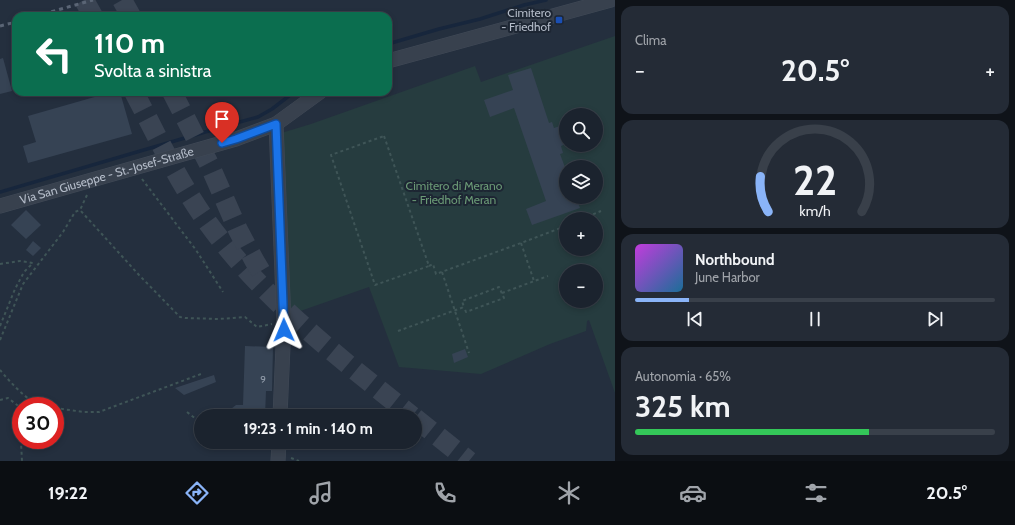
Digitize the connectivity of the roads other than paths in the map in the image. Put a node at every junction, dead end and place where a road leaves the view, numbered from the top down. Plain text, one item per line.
1 (611, 0) edge
2 (392, 60) edge
3 (314, 96) edge
4 (276, 124) junction
5 (0, 206) edge
6 (280, 409) edge
7 (279, 449) edge
8 (278, 461) edge

1 - 2 street
3 - 4 street, Via San Giuseppe - St.-Josef-Straße
4 - 5 street, Via San Giuseppe - St.-Josef-Straße
4 - 6 street
7 - 8 street

